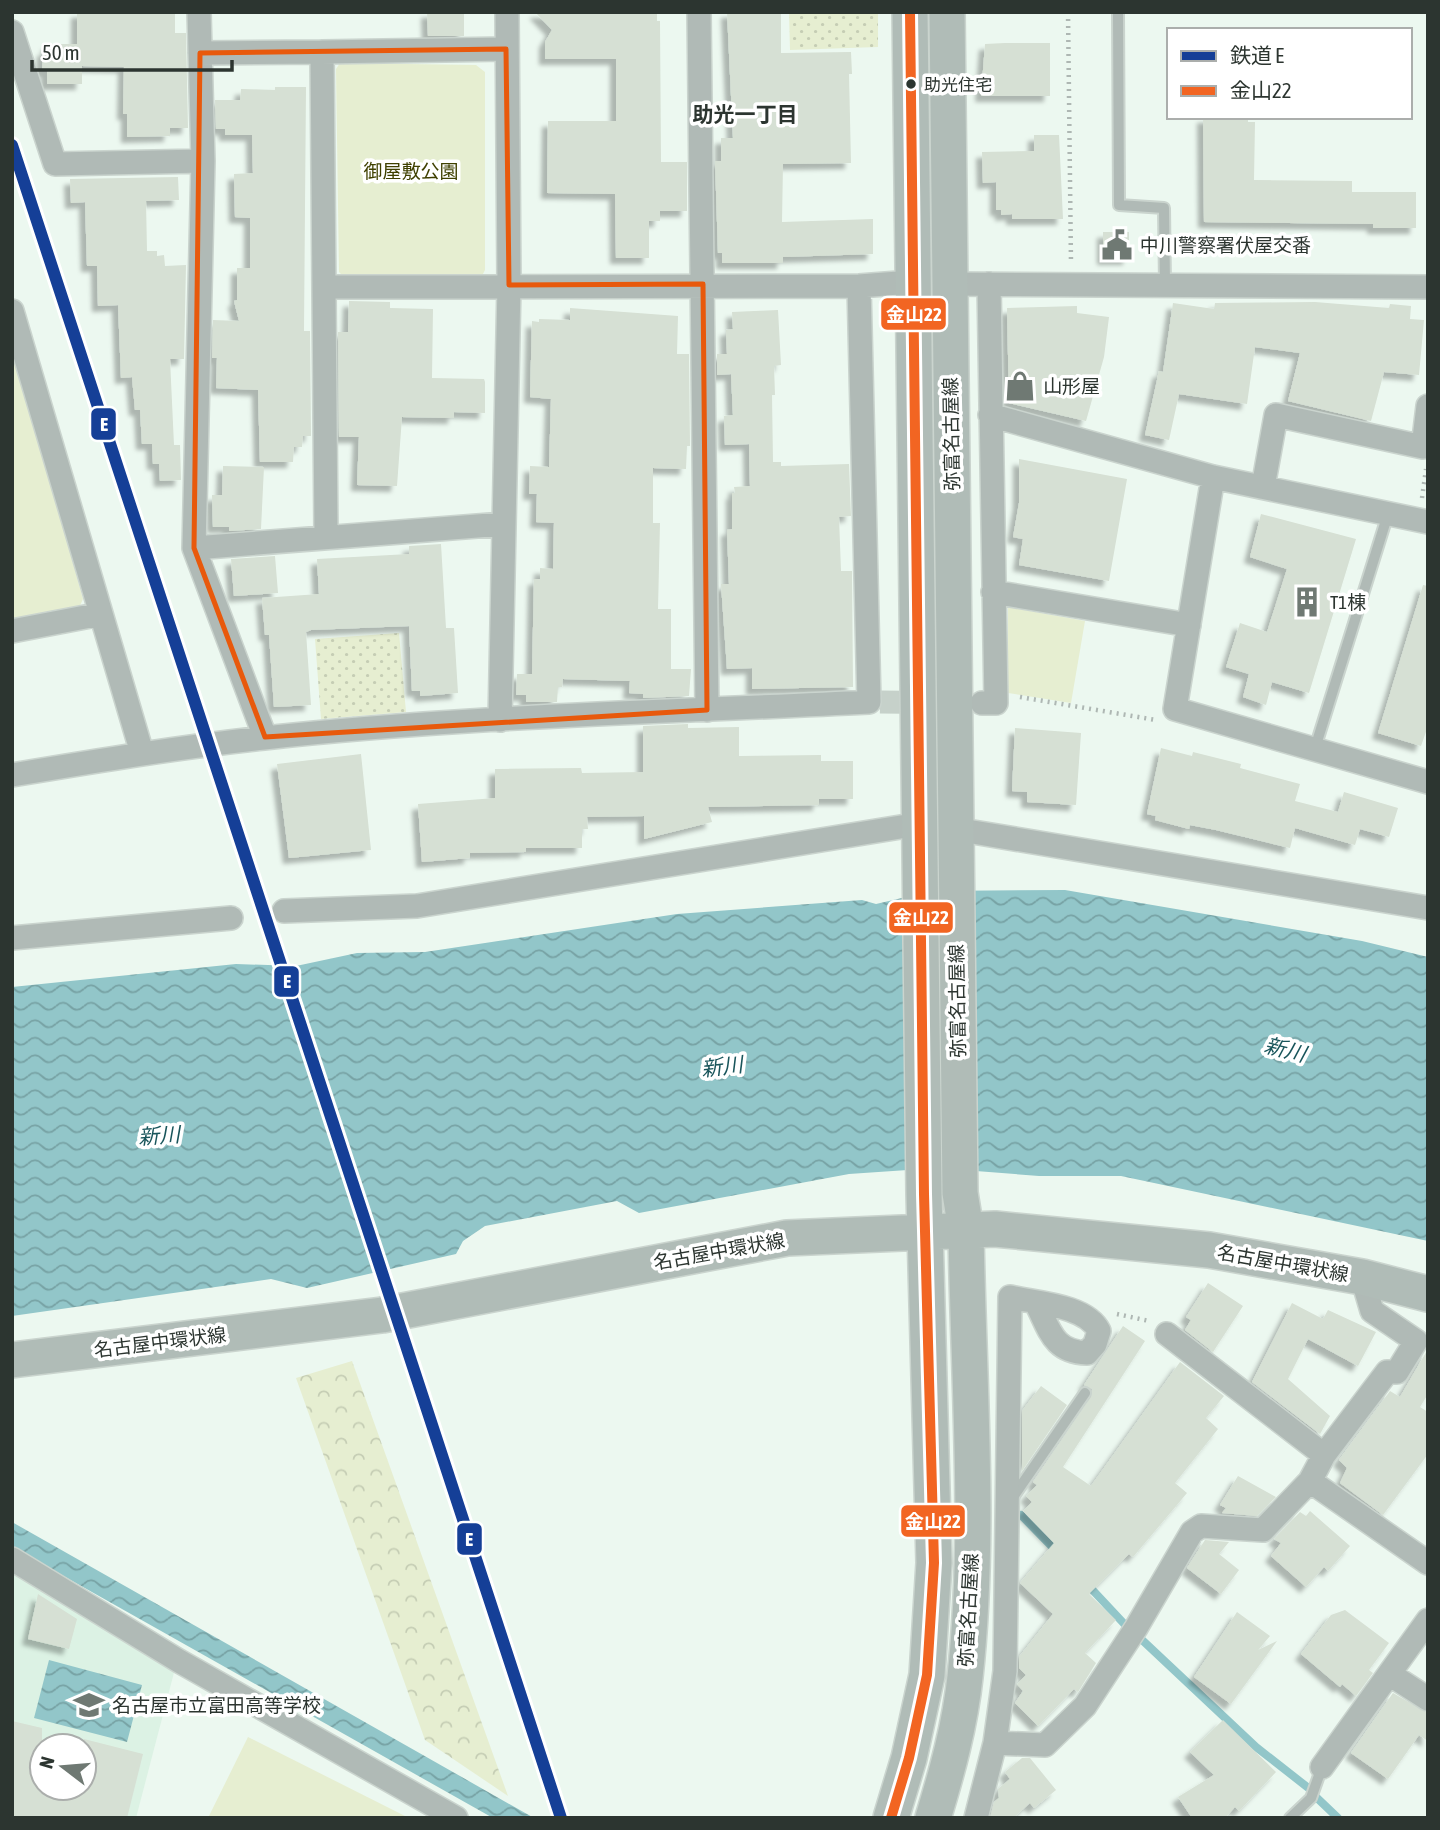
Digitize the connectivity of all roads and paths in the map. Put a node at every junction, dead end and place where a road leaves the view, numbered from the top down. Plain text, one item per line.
1 (199, 12) edge
2 (507, 12) edge
3 (699, 12) edge
4 (910, 12) edge
5 (947, 12) edge
6 (1068, 12) edge
7 (1118, 12) edge
8 (12, 32) edge
9 (506, 49) junction
10 (321, 52) junction
11 (200, 53) junction
12 (203, 161) junction
13 (912, 282) junction
14 (703, 284) junction
15 (949, 284) junction
16 (989, 284) junction
17 (1071, 284) junction
18 (509, 285) junction
19 (859, 285) junction
20 (1165, 285) junction
21 (324, 287) junction
22 (1428, 287) edge
23 (12, 311) edge
24 (1428, 406) edge
25 (990, 415) junction
26 (1428, 459) edge
27 (1213, 477) junction
28 (1264, 487) junction
29 (1388, 513) junction
30 (1423, 521) edge
31 (503, 524) junction
32 (326, 536) junction
33 (194, 548) junction
34 (993, 592) junction
35 (101, 614) junction
36 (1189, 625) junction
37 (12, 631) edge
38 (988, 698) joint
39 (1175, 709) junction
40 (707, 710) junction
41 (500, 720) junction
42 (265, 737) junction
43 (1315, 748) junction
44 (142, 753) junction
45 (12, 775) edge
46 (1428, 782) edge
47 (919, 824) junction
48 (955, 830) junction
49 (1428, 908) edge
50 (284, 911) dead end
51 (231, 918) dead end
52 (12, 938) edge
53 (966, 1230) junction
54 (927, 1232) junction
55 (1363, 1277) junction
56 (1428, 1294) edge
57 (1036, 1303) junction
58 (1428, 1312) edge
59 (1084, 1315) junction
60 (1167, 1334) joint
61 (12, 1360) edge
62 (1085, 1393) dead end
63 (1324, 1455) junction
64 (1310, 1481) junction
65 (1008, 1504) junction
66 (12, 1559) edge
67 (1428, 1563) edge
68 (1428, 1620) edge
69 (1391, 1675) junction
70 (1428, 1699) edge
71 (995, 1743) junction
72 (1322, 1767) joint
73 (456, 1818) edge
74 (891, 1818) edge
75 (933, 1818) edge
76 (976, 1818) edge
77 (1290, 1818) edge

1 - 11 street
2 - 9 street
3 - 14 street
4 - 13 main road, 弥富名古屋線
5 - 15 main road, 弥富名古屋線
6 - 17 path
7 - 20 lane
8 - 12 street
9 - 10 street
9 - 18 street
10 - 11 street
10 - 21 street
11 - 12 street
12 - 33 street
13 - 19 street
13 - 47 main road, 弥富名古屋線
14 - 18 street
14 - 19 street
14 - 40 street
15 - 16 street
15 - 48 main road, 弥富名古屋線
16 - 17 street
16 - 25 street
17 - 20 street
18 - 21 street
18 - 31 street
19 - 40 street
20 - 22 street
21 - 32 street
23 - 35 street
24 - 28 street
25 - 27 street
25 - 34 street
26 - 30 path
27 - 28 street
27 - 36 street
28 - 29 street
29 - 30 street
29 - 43 lane
31 - 32 street
31 - 41 street
32 - 33 street
33 - 42 street
34 - 36 street
34 - 38 street
35 - 37 street
35 - 44 street
36 - 39 street
38 - 39 path
39 - 43 street
40 - 41 street
41 - 42 street
42 - 44 street
43 - 46 street
44 - 45 street
47 - 50 street
47 - 54 main road, 弥富名古屋線
48 - 49 street
48 - 53 main road, 弥富名古屋線
51 - 52 street
53 - 54 main road, 名古屋中環状線
53 - 55 main road, 名古屋中環状線
53 - 75 main road, 弥富名古屋線
54 - 61 main road, 名古屋中環状線
54 - 74 main road, 弥富名古屋線
55 - 56 main road, 名古屋中環状線
55 - 58 street
55 - 63 street
57 - 59 street
57 - 59 street
57 - 65 street
59 - 60 path
60 - 63 street
62 - 65 lane
63 - 64 street
64 - 67 street
64 - 71 street
65 - 71 street
66 - 73 street
68 - 69 street
69 - 70 street
69 - 72 street
71 - 76 street
72 - 77 lane

